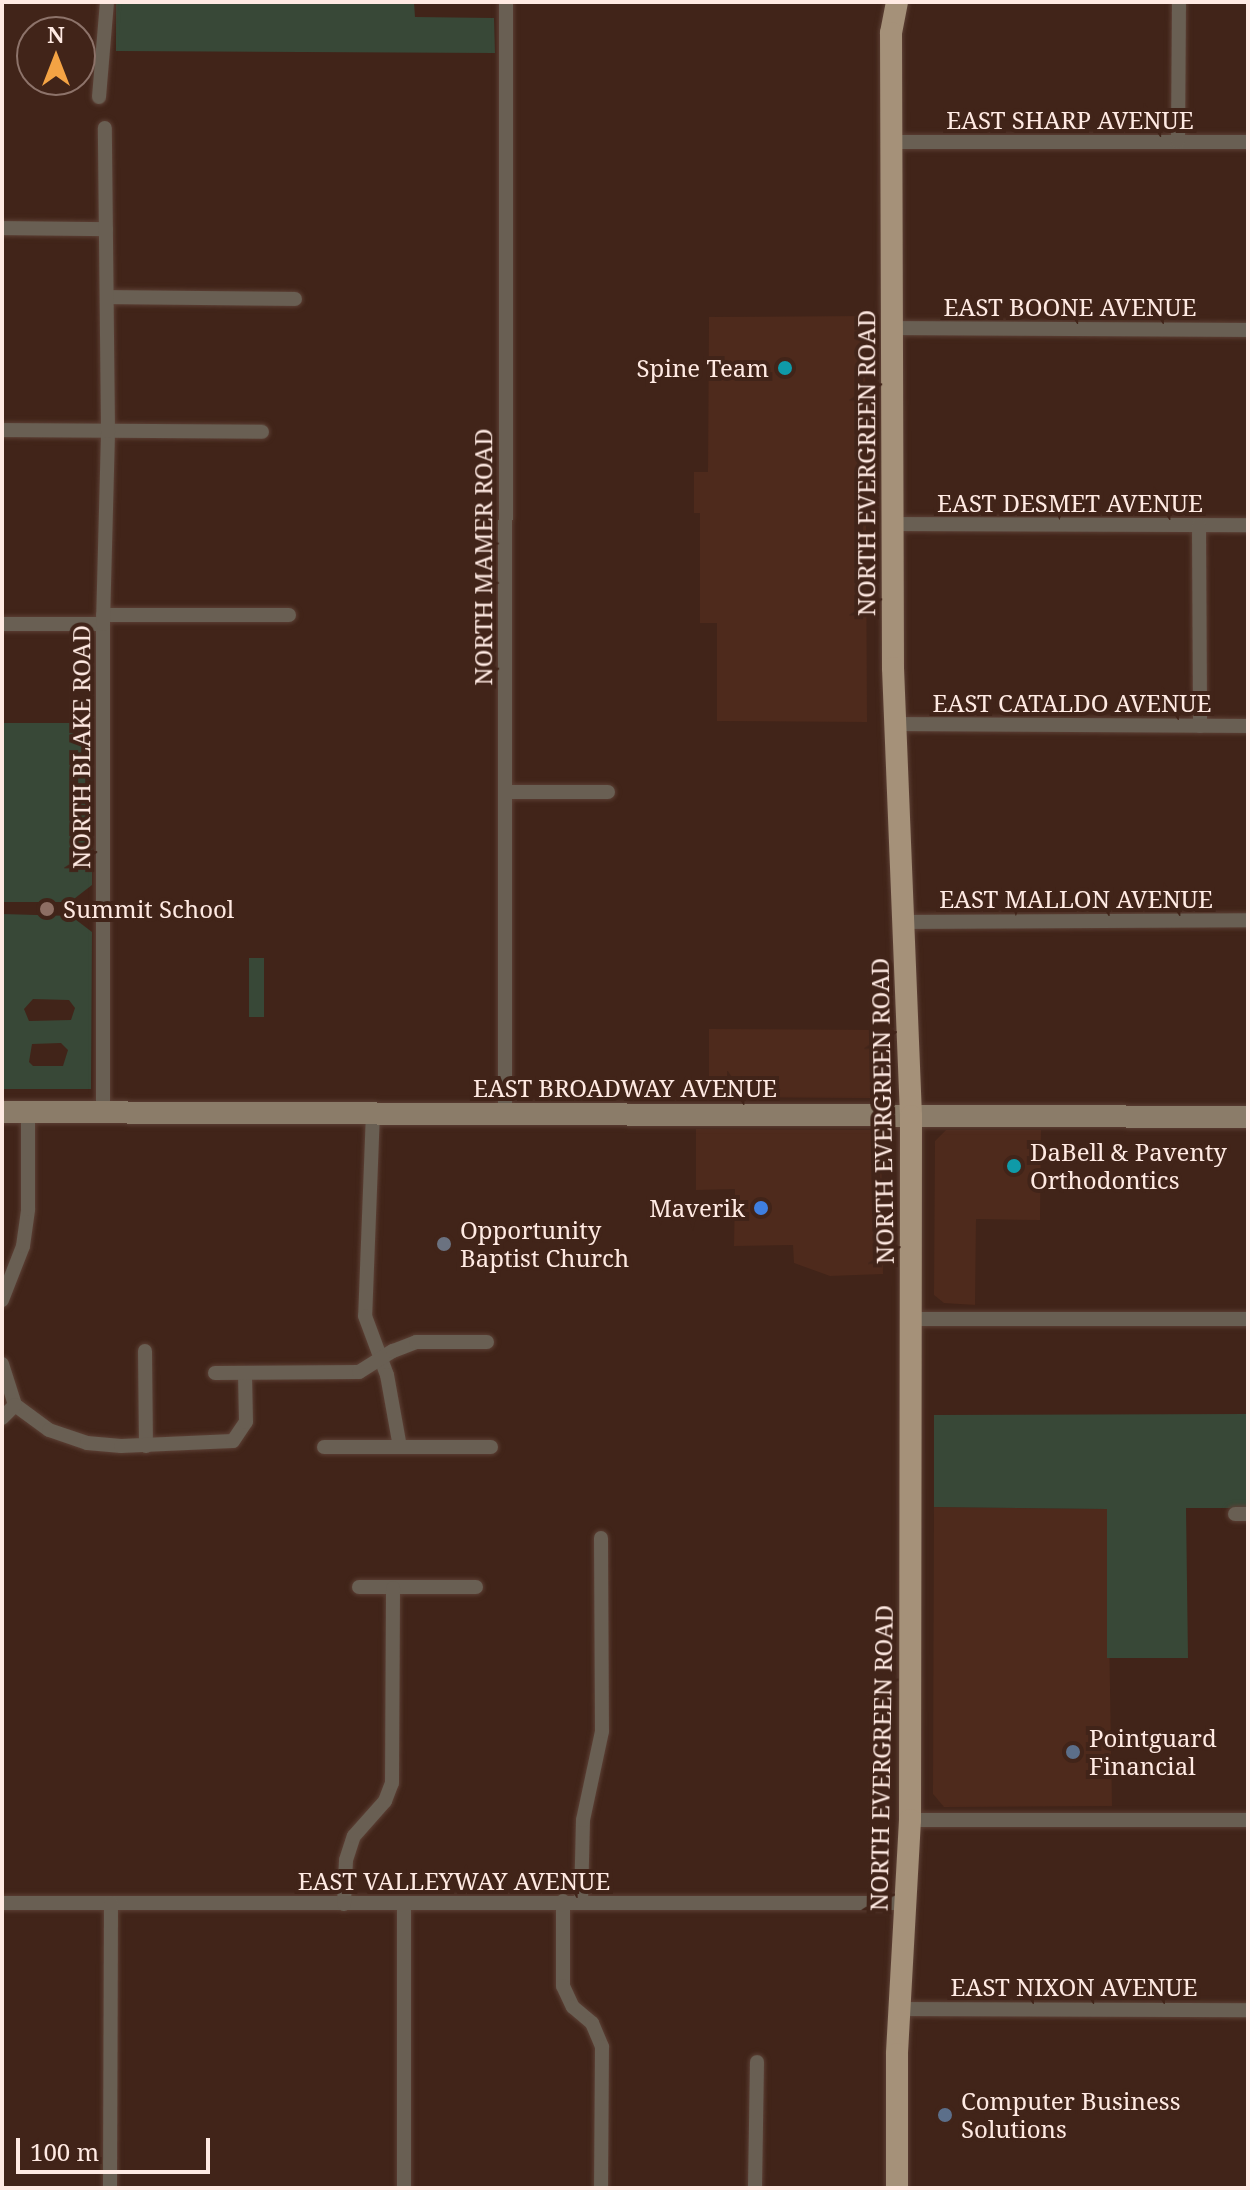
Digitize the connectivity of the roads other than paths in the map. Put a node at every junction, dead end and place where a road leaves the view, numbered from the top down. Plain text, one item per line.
1 (107, 2) edge
2 (506, 2) edge
3 (883, 2) edge
4 (897, 2) edge
5 (1179, 2) edge
6 (891, 33) junction
7 (99, 97) dead end
8 (105, 128) dead end
9 (891, 142) junction
10 (1178, 142) junction
11 (1248, 142) edge
12 (2, 228) edge
13 (106, 229) junction
14 (107, 297) junction
15 (295, 299) dead end
16 (891, 328) junction
17 (1248, 330) edge
18 (2, 430) edge
19 (108, 431) junction
20 (262, 432) dead end
21 (891, 524) junction
22 (1199, 525) junction
23 (1248, 525) edge
24 (289, 615) dead end
25 (103, 620) junction
26 (2, 624) edge
27 (895, 724) junction
28 (1200, 726) junction
29 (1248, 726) edge
30 (505, 792) junction
31 (608, 792) dead end
32 (1248, 920) edge
33 (905, 922) junction
34 (103, 1111) junction
35 (2, 1112) edge
36 (28, 1112) junction
37 (373, 1112) junction
38 (505, 1113) junction
39 (911, 1116) junction
40 (1248, 1117) edge
41 (2, 1300) edge
42 (910, 1319) junction
43 (1248, 1319) edge
44 (487, 1342) dead end
45 (145, 1351) dead end
46 (382, 1358) junction
47 (2, 1364) edge
48 (215, 1373) dead end
49 (245, 1373) junction
50 (15, 1405) junction
51 (2, 1418) edge
52 (146, 1446) junction
53 (324, 1447) dead end
54 (400, 1447) junction
55 (491, 1447) dead end
56 (601, 1538) dead end
57 (359, 1587) dead end
58 (476, 1587) dead end
59 (393, 1588) junction
60 (910, 1820) junction
61 (1248, 1820) edge
62 (563, 1901) junction
63 (581, 1902) junction
64 (2, 1903) edge
65 (111, 1903) junction
66 (906, 1903) junction
67 (344, 1904) junction
68 (404, 1905) junction
69 (899, 2009) junction
70 (1248, 2010) edge
71 (757, 2062) dead end
72 (110, 2188) edge
73 (404, 2188) edge
74 (601, 2188) edge
75 (755, 2188) edge
76 (897, 2188) edge

1 - 7 street
2 - 30 street, NORTH MAMER ROAD
3 - 6 main road, NORTH EVERGREEN ROAD
4 - 6 main road, NORTH EVERGREEN ROAD
5 - 10 street
6 - 9 main road, NORTH EVERGREEN ROAD
8 - 13 street, NORTH BLAKE ROAD
9 - 10 street, EAST SHARP AVENUE
9 - 16 main road, NORTH EVERGREEN ROAD
10 - 11 street, EAST SHARP AVENUE
12 - 13 street
13 - 14 street, NORTH BLAKE ROAD
14 - 15 street
14 - 19 street, NORTH BLAKE ROAD
16 - 17 street, EAST BOONE AVENUE
16 - 21 main road, NORTH EVERGREEN ROAD
18 - 19 street
19 - 20 street
19 - 25 street, NORTH BLAKE ROAD
21 - 22 street, EAST DESMET AVENUE
21 - 27 main road, NORTH EVERGREEN ROAD
22 - 23 street, EAST DESMET AVENUE
22 - 28 street
24 - 25 street
25 - 26 street
25 - 34 street, NORTH BLAKE ROAD
27 - 28 street, EAST CATALDO AVENUE
27 - 33 main road, NORTH EVERGREEN ROAD
28 - 29 street, EAST CATALDO AVENUE
30 - 31 street
30 - 38 street, NORTH MAMER ROAD
32 - 33 street, EAST MALLON AVENUE
33 - 39 main road, NORTH EVERGREEN ROAD
34 - 36 main road, EAST BROADWAY AVENUE
34 - 37 main road, EAST BROADWAY AVENUE
35 - 36 main road, EAST BROADWAY AVENUE
36 - 41 street
37 - 38 main road, EAST BROADWAY AVENUE
37 - 46 street
38 - 39 main road, EAST BROADWAY AVENUE
39 - 40 main road, EAST BROADWAY AVENUE
39 - 42 main road, NORTH EVERGREEN ROAD
42 - 43 street
42 - 60 main road, NORTH EVERGREEN ROAD
44 - 46 street
45 - 52 street
46 - 49 street
46 - 54 street
47 - 50 street
48 - 49 street
49 - 52 street
50 - 51 street
50 - 52 street
53 - 54 street
54 - 55 street
56 - 63 street
57 - 59 street
58 - 59 street
59 - 67 street
60 - 61 street
60 - 66 main road, NORTH EVERGREEN ROAD
62 - 63 street, EAST VALLEYWAY AVENUE
62 - 68 street, EAST VALLEYWAY AVENUE
62 - 74 street
63 - 66 street, EAST VALLEYWAY AVENUE
64 - 65 street, EAST VALLEYWAY AVENUE
65 - 67 street, EAST VALLEYWAY AVENUE
65 - 72 street
66 - 69 main road, NORTH EVERGREEN ROAD
67 - 68 street, EAST VALLEYWAY AVENUE
68 - 73 street
69 - 70 street, EAST NIXON AVENUE
69 - 76 main road, NORTH EVERGREEN ROAD
71 - 75 street

